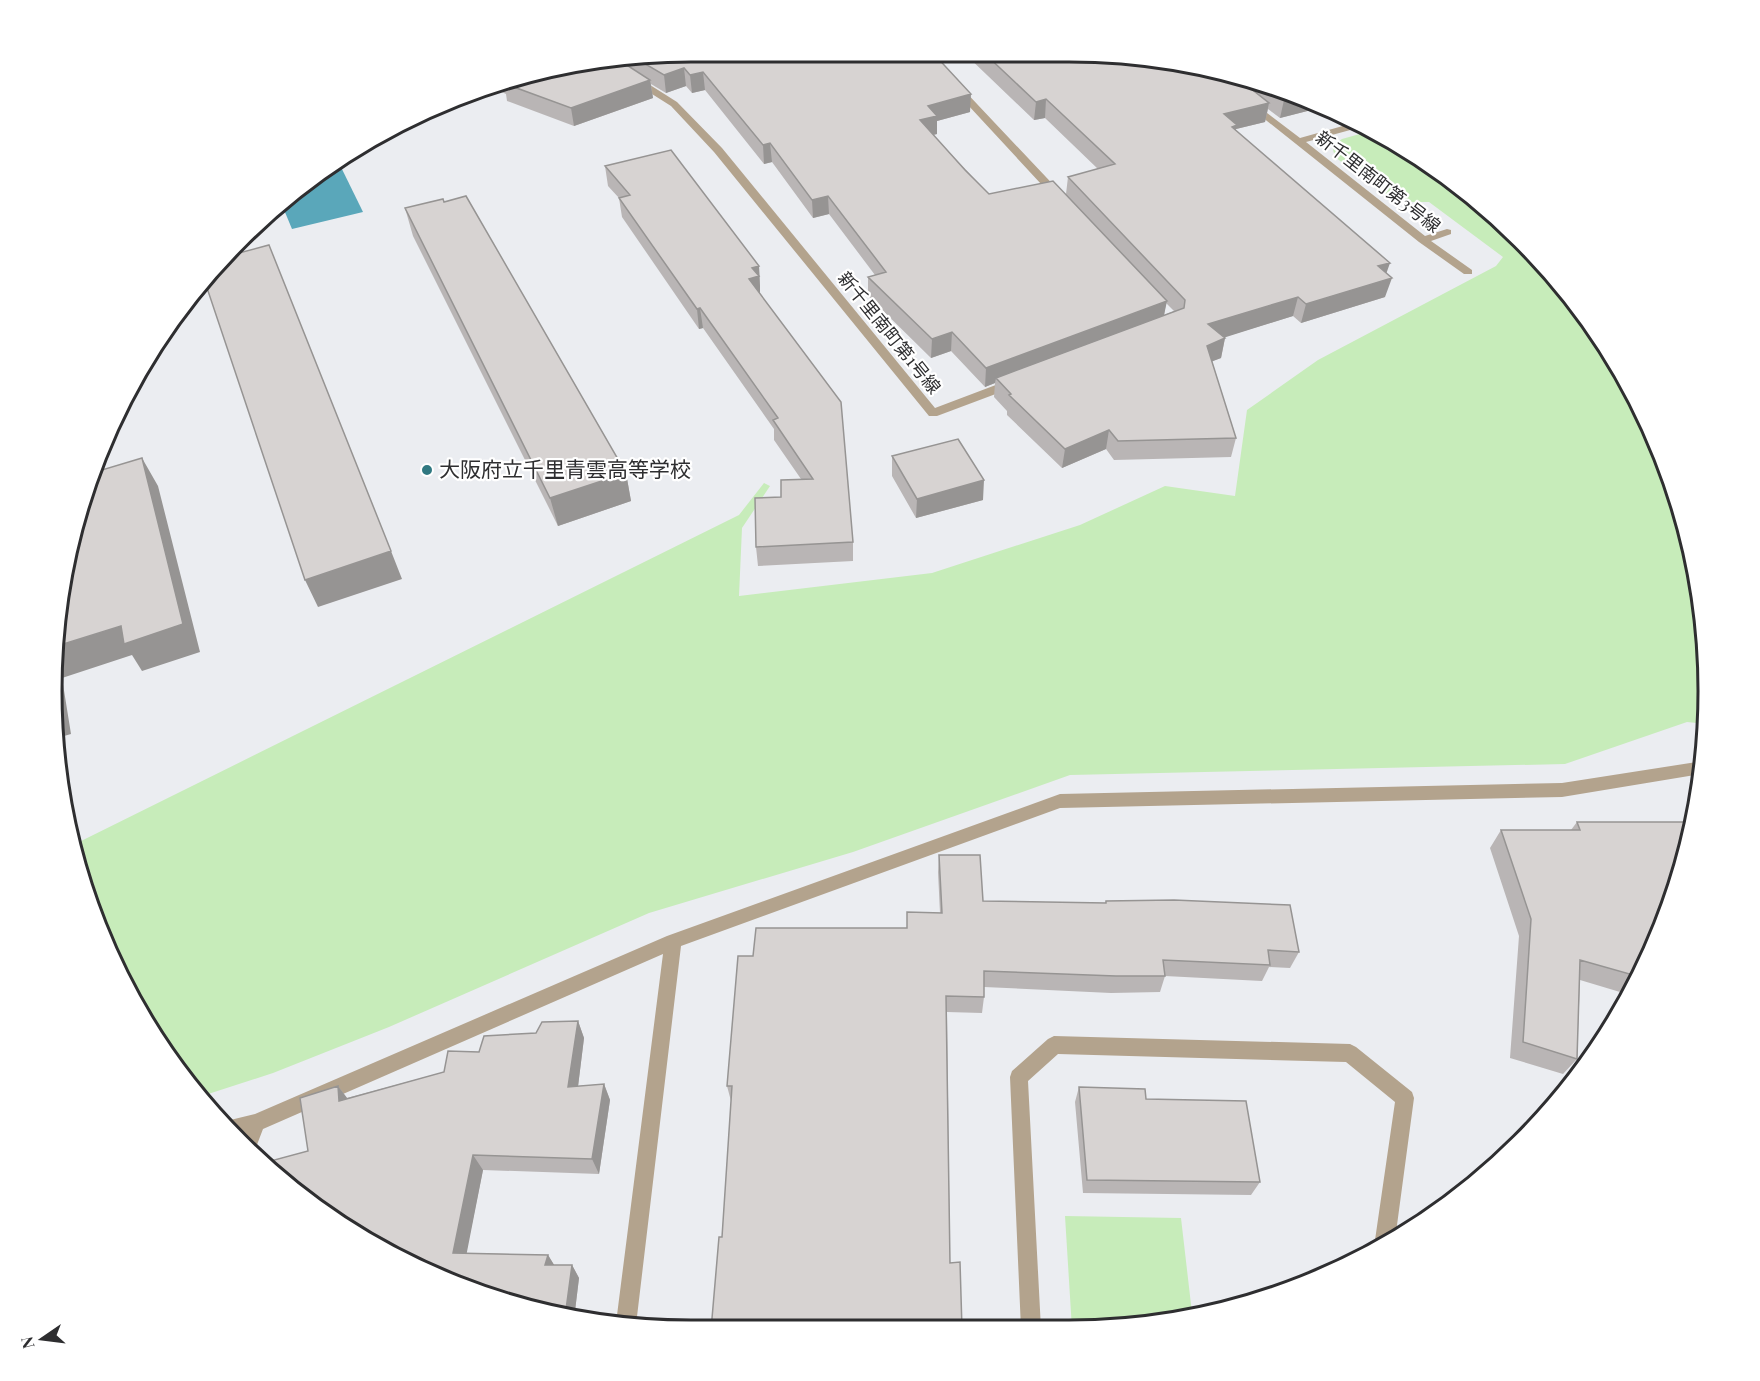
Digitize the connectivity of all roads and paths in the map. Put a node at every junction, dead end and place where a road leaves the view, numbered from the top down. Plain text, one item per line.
1 (625, 73) edge
2 (949, 79) edge
3 (1239, 93) edge
4 (1350, 127) edge
5 (1299, 141) junction
6 (1070, 210) edge
7 (1447, 232) dead end
8 (1423, 240) junction
9 (1468, 272) dead end
10 (1021, 380) edge
11 (1693, 768) edge
12 (673, 941) junction
13 (256, 1123) junction
14 (239, 1127) edge
15 (250, 1139) edge
16 (1386, 1234) edge
17 (627, 1316) edge
18 (1031, 1320) edge

1 - 10 street, 新千里南町第1号線
2 - 6 street
3 - 5 street, 新千里南町第3号線
4 - 5 street
5 - 8 street, 新千里南町第3号線
7 - 8 street
8 - 9 street, 新千里南町第3号線
11 - 12 street
12 - 13 street
12 - 17 street
13 - 14 street
13 - 15 street
16 - 18 street

